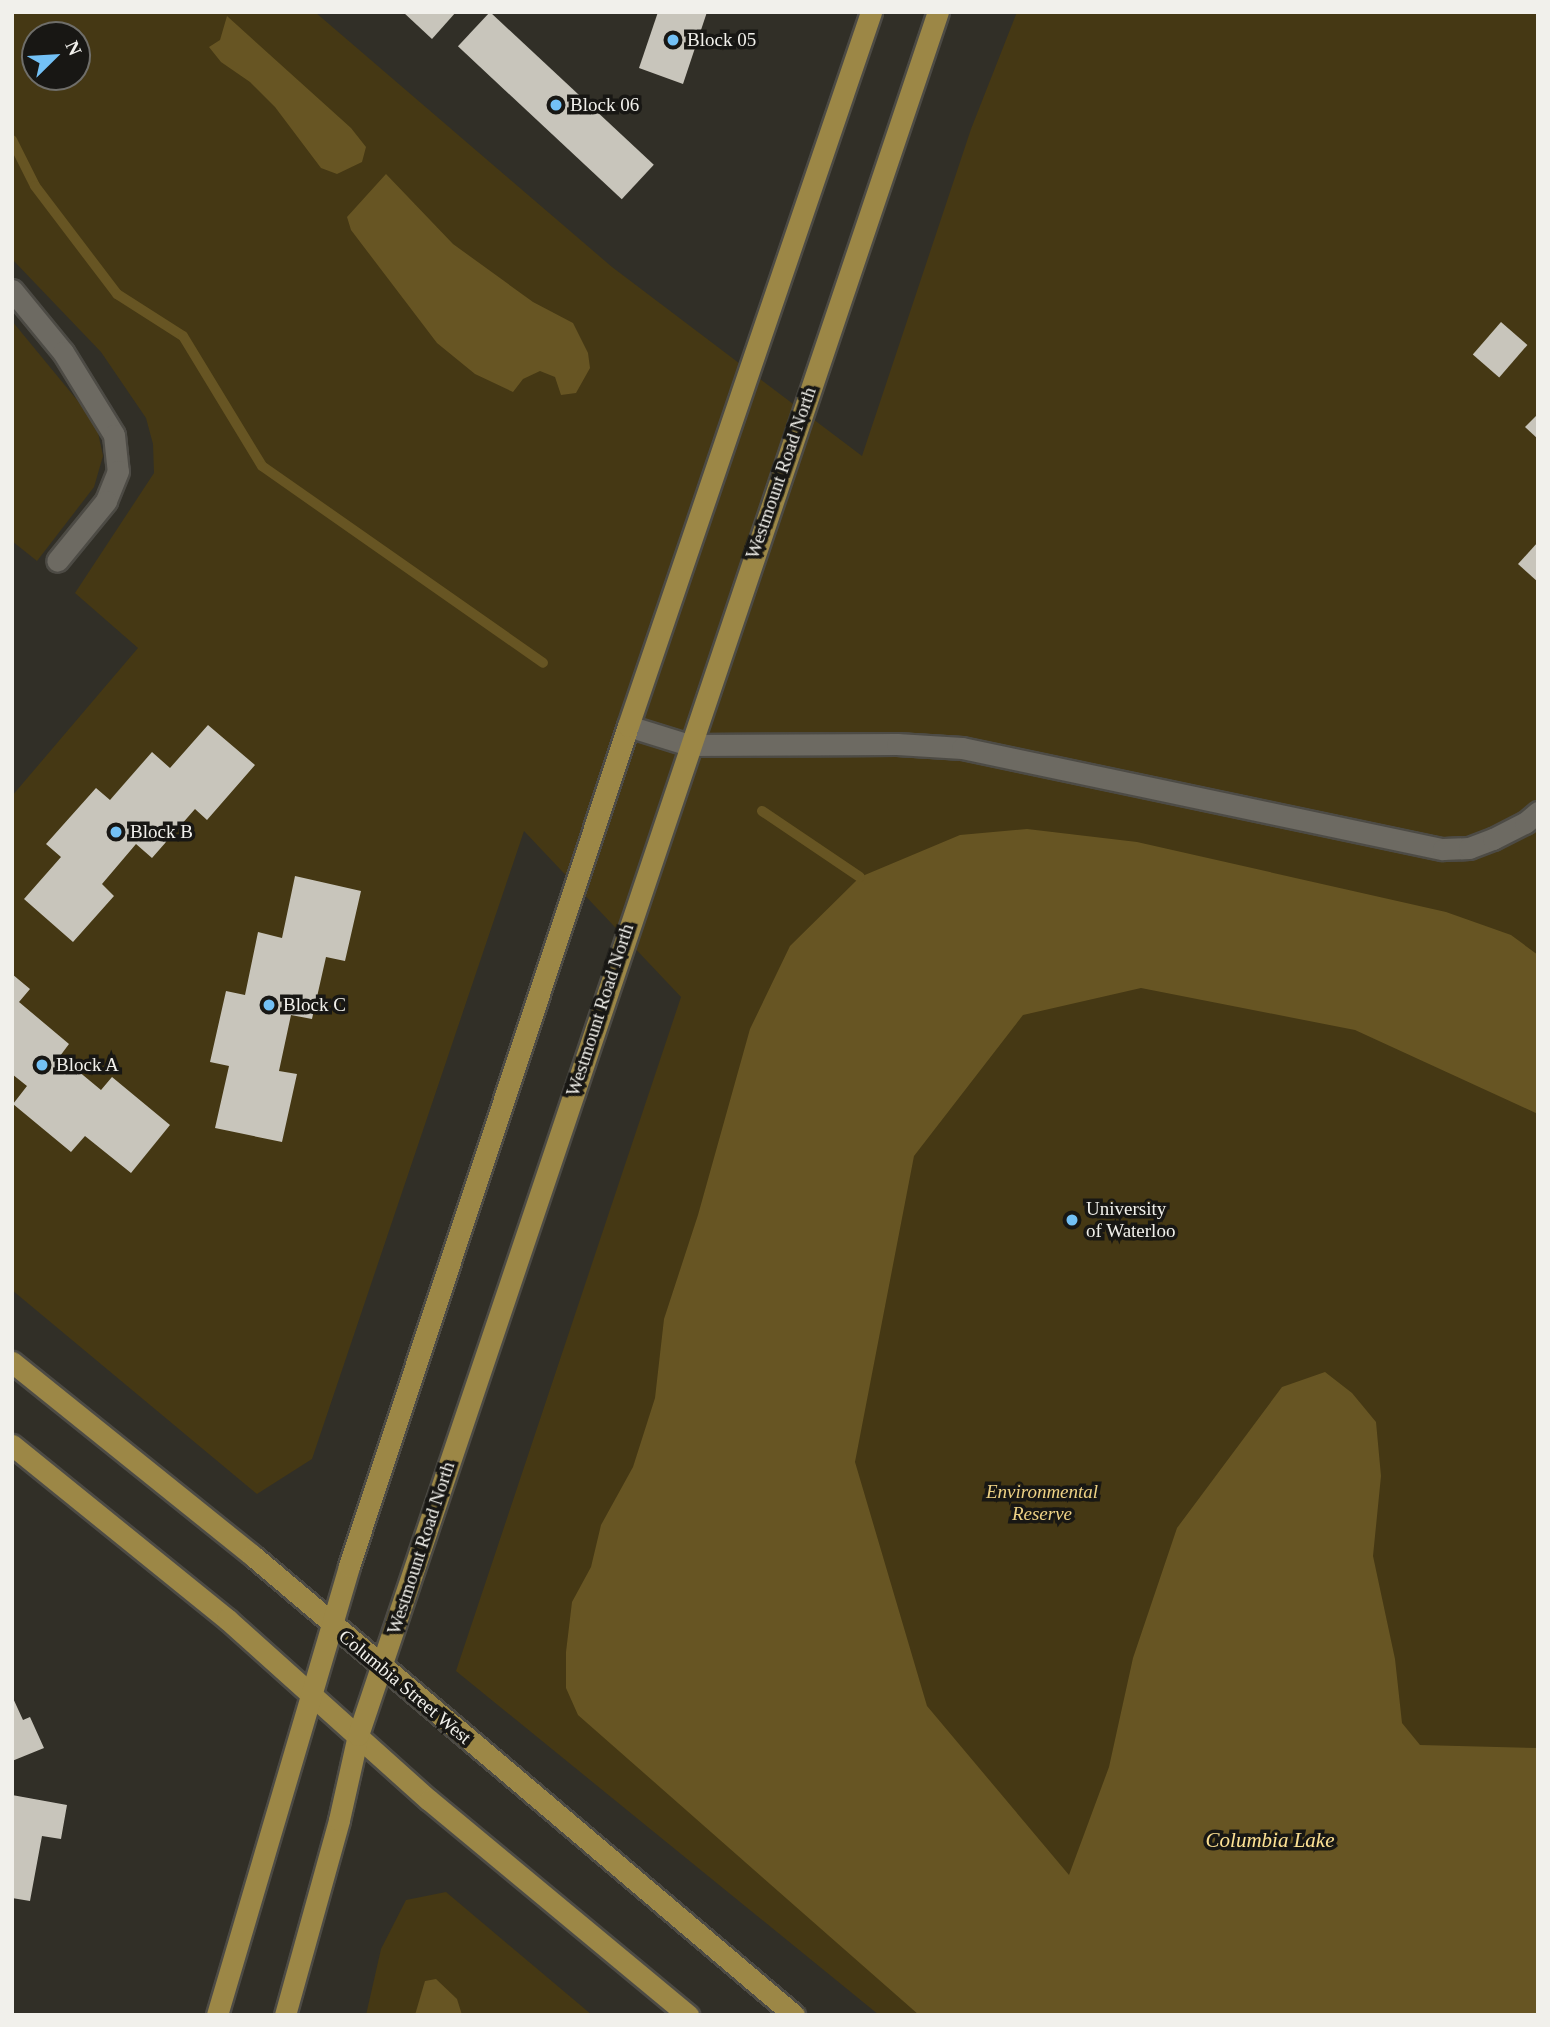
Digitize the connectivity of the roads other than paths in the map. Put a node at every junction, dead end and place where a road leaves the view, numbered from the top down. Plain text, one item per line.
1 (871, 12) edge
2 (938, 12) edge
3 (12, 290) edge
4 (57, 561) dead end
5 (628, 726) junction
6 (689, 745) junction
7 (1538, 812) edge
8 (12, 1362) edge
9 (12, 1445) edge
10 (332, 1625) junction
11 (382, 1665) junction
12 (312, 1693) junction
13 (358, 1735) junction
14 (217, 2015) edge
15 (285, 2015) edge
16 (688, 2015) edge
17 (794, 2015) edge

1 - 5 main road
2 - 6 main road, Westmount Road North
3 - 4 street
5 - 6 street
5 - 10 main road
6 - 7 street
6 - 11 main road, Westmount Road North
8 - 10 main road, Columbia Street West
9 - 12 main road
10 - 11 main road, Columbia Street West
10 - 12 main road
11 - 13 main road, Westmount Road North
11 - 17 main road, Columbia Street West
12 - 13 main road
12 - 14 main road
13 - 15 main road, Westmount Road North
13 - 16 main road

